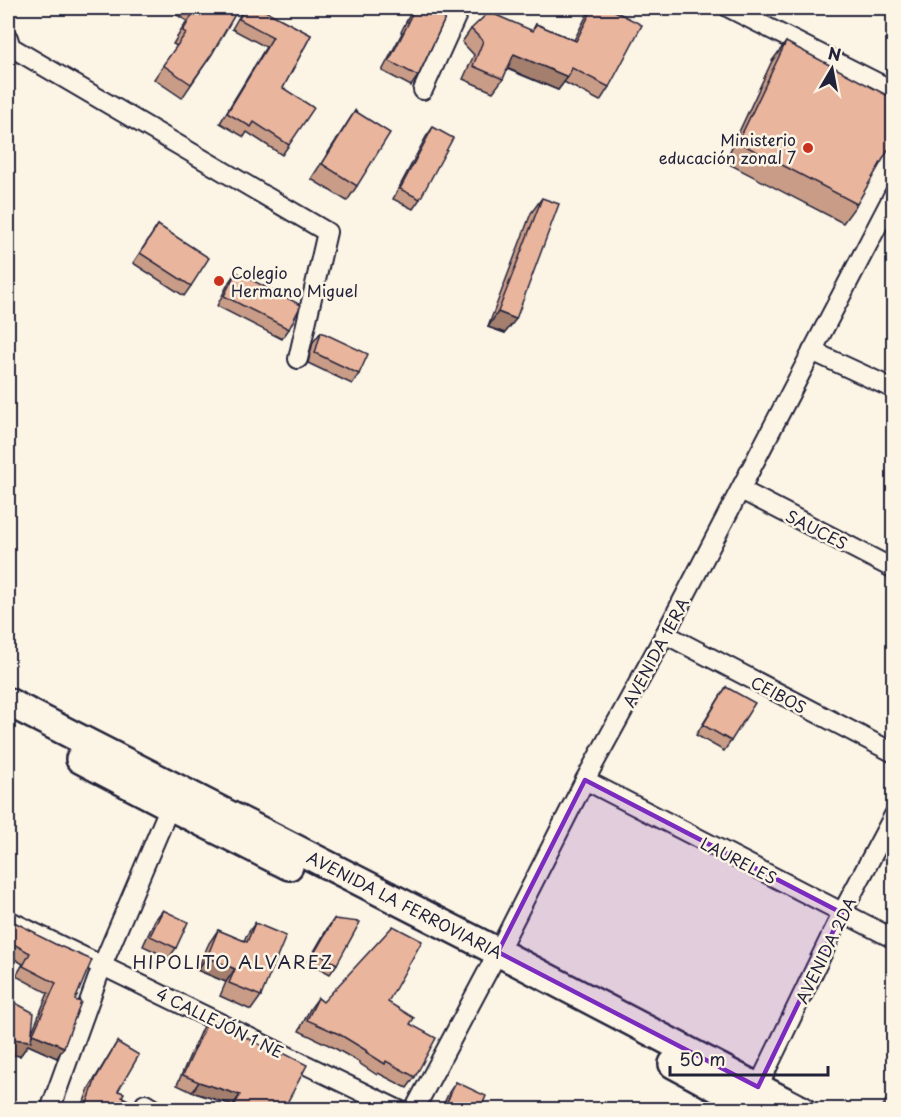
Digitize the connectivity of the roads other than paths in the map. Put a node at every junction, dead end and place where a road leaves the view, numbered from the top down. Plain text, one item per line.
1 (460, 8) edge
2 (729, 8) edge
3 (8, 38) edge
4 (423, 90) dead end
5 (894, 91) edge
6 (894, 194) edge
7 (888, 217) edge
8 (812, 351) junction
9 (298, 359) dead end
10 (894, 389) edge
11 (741, 490) junction
12 (894, 569) edge
13 (665, 634) junction
14 (8, 702) edge
15 (8, 721) edge
16 (894, 753) edge
17 (585, 780) junction
18 (170, 806) junction
19 (894, 815) edge
20 (842, 913) junction
21 (8, 920) edge
22 (894, 939) edge
23 (494, 959) junction
24 (102, 966) junction
25 (758, 1099) edge
26 (50, 1110) edge
27 (399, 1110) edge
28 (414, 1110) edge
29 (801, 1110) edge

1 - 4 street
2 - 5 street
3 - 9 street
6 - 7 street, AVENIDA 1ERA
7 - 8 street, AVENIDA 1ERA
8 - 10 street
8 - 11 street, AVENIDA 1ERA
11 - 12 street, SAUCES
11 - 13 street, AVENIDA 1ERA
13 - 16 street, CEIBOS
13 - 17 street, AVENIDA 1ERA
14 - 23 main road, AVENIDA LA FERROVIARIA
15 - 18 main road, AVENIDA LA FERROVIARIA
17 - 20 street, LAURELES
17 - 23 street, AVENIDA 1ERA
18 - 23 main road, AVENIDA LA FERROVIARIA
18 - 24 street
19 - 20 street, AVENIDA 2DA
20 - 22 street, LAURELES
20 - 25 street, AVENIDA 2DA
21 - 24 street, 4 CALLEJÓN 1 NE
23 - 25 main road, AVENIDA LA FERROVIARIA
23 - 28 street, AVENIDA 1ERA
24 - 26 street
24 - 27 street, 4 CALLEJÓN 1 NE
25 - 29 main road, AVENIDA LA FERROVIARIA

